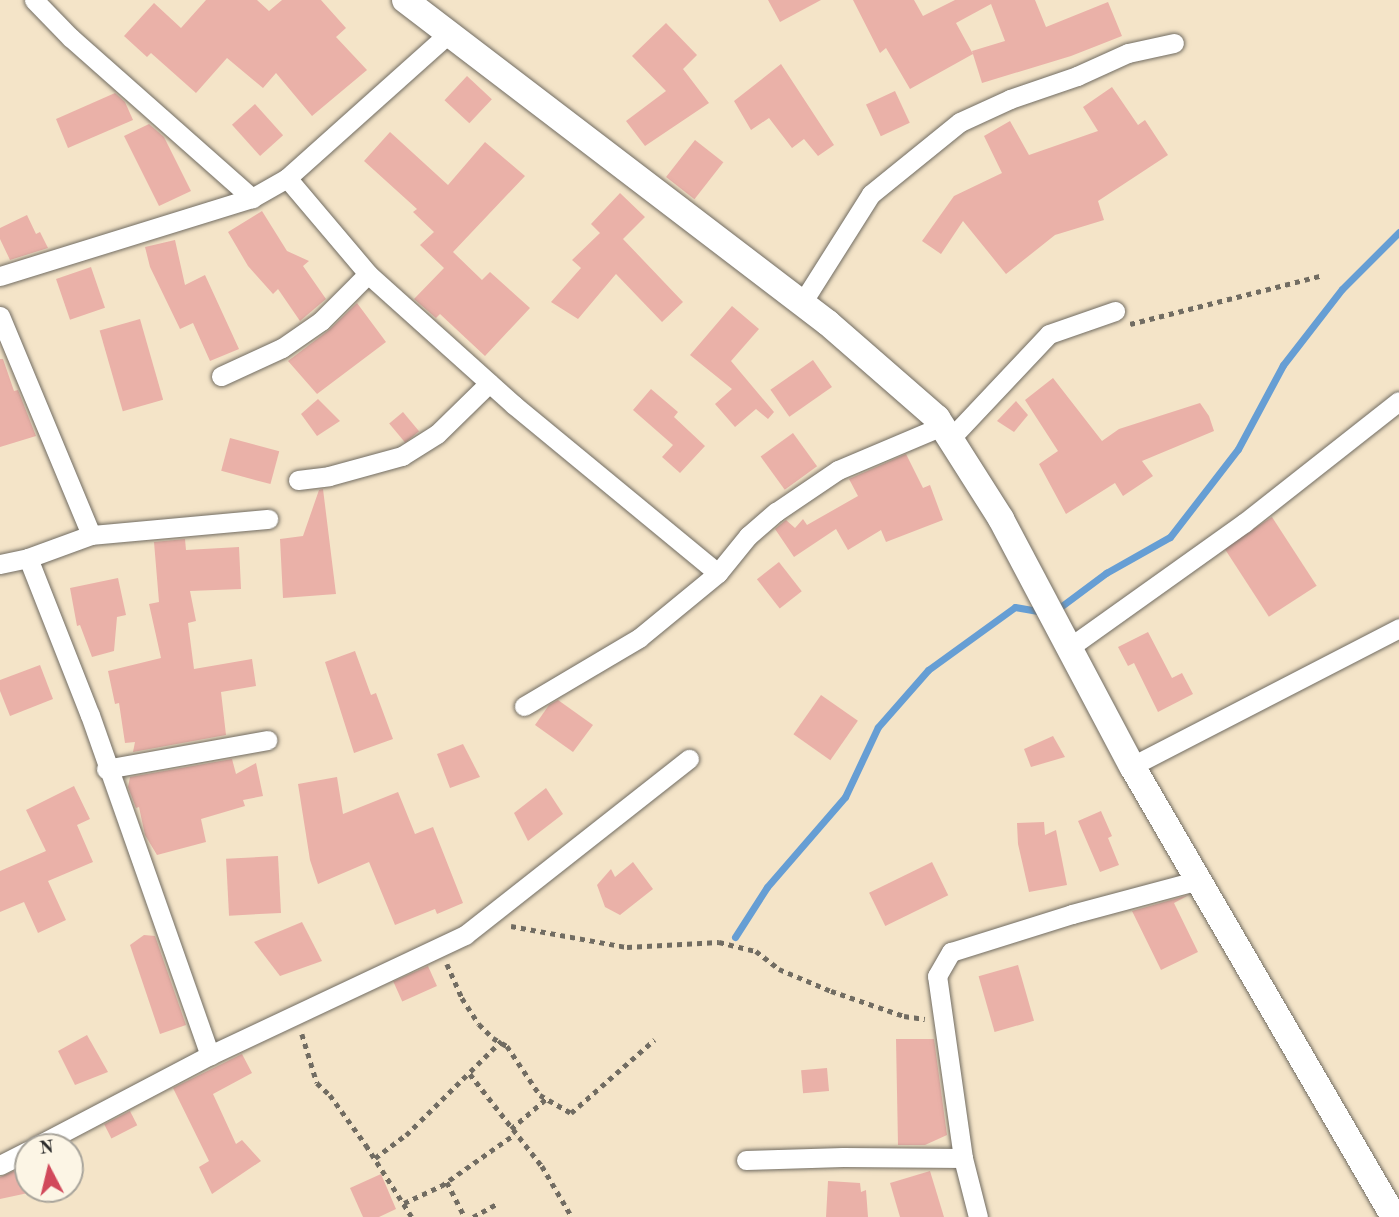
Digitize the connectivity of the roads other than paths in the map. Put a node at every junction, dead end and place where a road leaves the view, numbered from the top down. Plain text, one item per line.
1 (34, 0) edge
2 (405, 0) edge
3 (447, 35) junction
4 (1174, 43) dead end
5 (287, 178) junction
6 (252, 198) junction
7 (368, 274) junction
8 (0, 276) edge
9 (802, 303) junction
10 (1115, 311) road end
11 (0, 316) edge
12 (221, 376) dead end
13 (489, 383) junction
14 (1399, 401) edge
15 (946, 433) junction
16 (298, 480) dead end
17 (268, 519) dead end
18 (91, 535) junction
19 (28, 558) junction
20 (0, 564) edge
21 (718, 573) junction
22 (1399, 628) edge
23 (1070, 648) junction
24 (524, 706) dead end
25 (267, 740) dead end
26 (689, 759) dead end
27 (1132, 766) junction
28 (106, 769) junction
29 (1199, 880) junction
30 (210, 1055) junction
31 (62, 1133) edge
32 (962, 1158) junction
33 (746, 1160) dead end
34 (978, 1217) edge
35 (1394, 1217) edge

1 - 6 street
2 - 3 street
3 - 5 street
3 - 9 street
4 - 9 street
5 - 6 street
5 - 7 street
6 - 8 street
7 - 12 street
7 - 13 street
9 - 15 street
10 - 15 street
11 - 18 street
13 - 16 street
13 - 21 street
14 - 23 street
15 - 21 street
15 - 23 street
17 - 18 street
18 - 19 street
19 - 20 street
19 - 28 street
21 - 24 street
22 - 27 street
23 - 27 street
25 - 28 street
26 - 30 street
27 - 29 street
28 - 30 street
29 - 32 street
29 - 35 street
30 - 31 street
32 - 33 street
32 - 34 street

